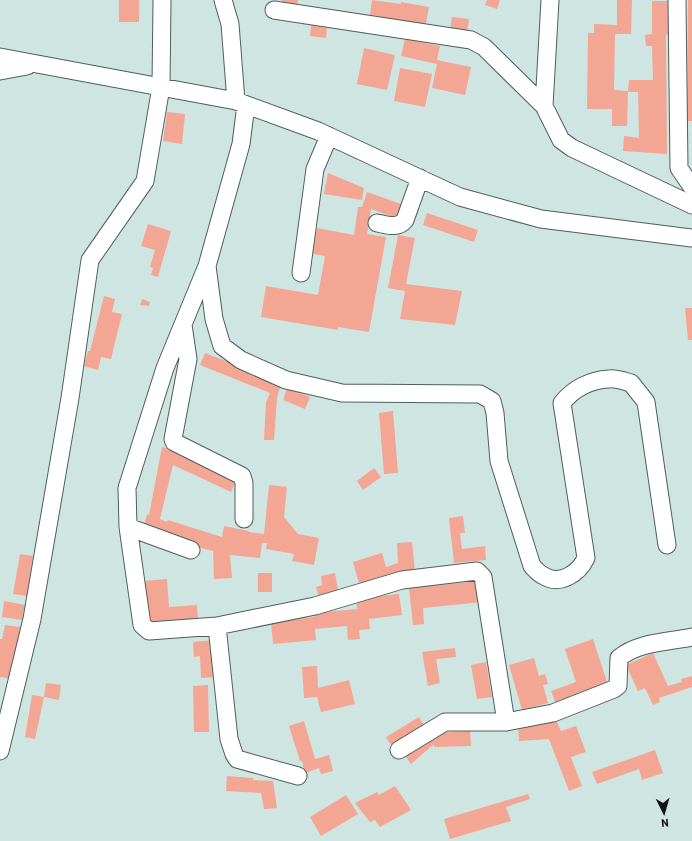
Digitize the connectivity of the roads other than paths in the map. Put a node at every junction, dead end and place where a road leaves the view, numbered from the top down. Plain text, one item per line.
1 (162, 0) edge
2 (223, 0) edge
3 (550, 0) edge
4 (677, 0) edge
5 (274, 10) dead end
6 (0, 57) edge
7 (37, 64) junction
8 (0, 71) edge
9 (161, 87) junction
10 (241, 103) junction
11 (544, 106) junction
12 (329, 136) junction
13 (420, 178) junction
14 (692, 187) edge
15 (692, 205) edge
16 (377, 223) dead end
17 (692, 238) edge
18 (207, 266) junction
19 (301, 273) dead end
20 (182, 324) junction
21 (244, 519) dead end
22 (128, 528) junction
23 (667, 545) dead end
24 (191, 550) dead end
25 (217, 626) junction
26 (692, 637) edge
27 (506, 722) junction
28 (400, 750) dead end
29 (0, 751) edge
30 (298, 776) dead end

1 - 9 street
2 - 10 street
3 - 11 street
4 - 14 street
5 - 11 street
6 - 7 street
7 - 8 street
7 - 9 street
9 - 10 street
9 - 29 street
10 - 12 street
10 - 18 street
11 - 15 street
12 - 13 street
12 - 19 street
13 - 16 street
13 - 17 street
18 - 20 street
18 - 23 street
20 - 21 street
20 - 22 street
22 - 24 street
22 - 25 street
25 - 27 street
25 - 30 street
26 - 27 street
27 - 28 street

